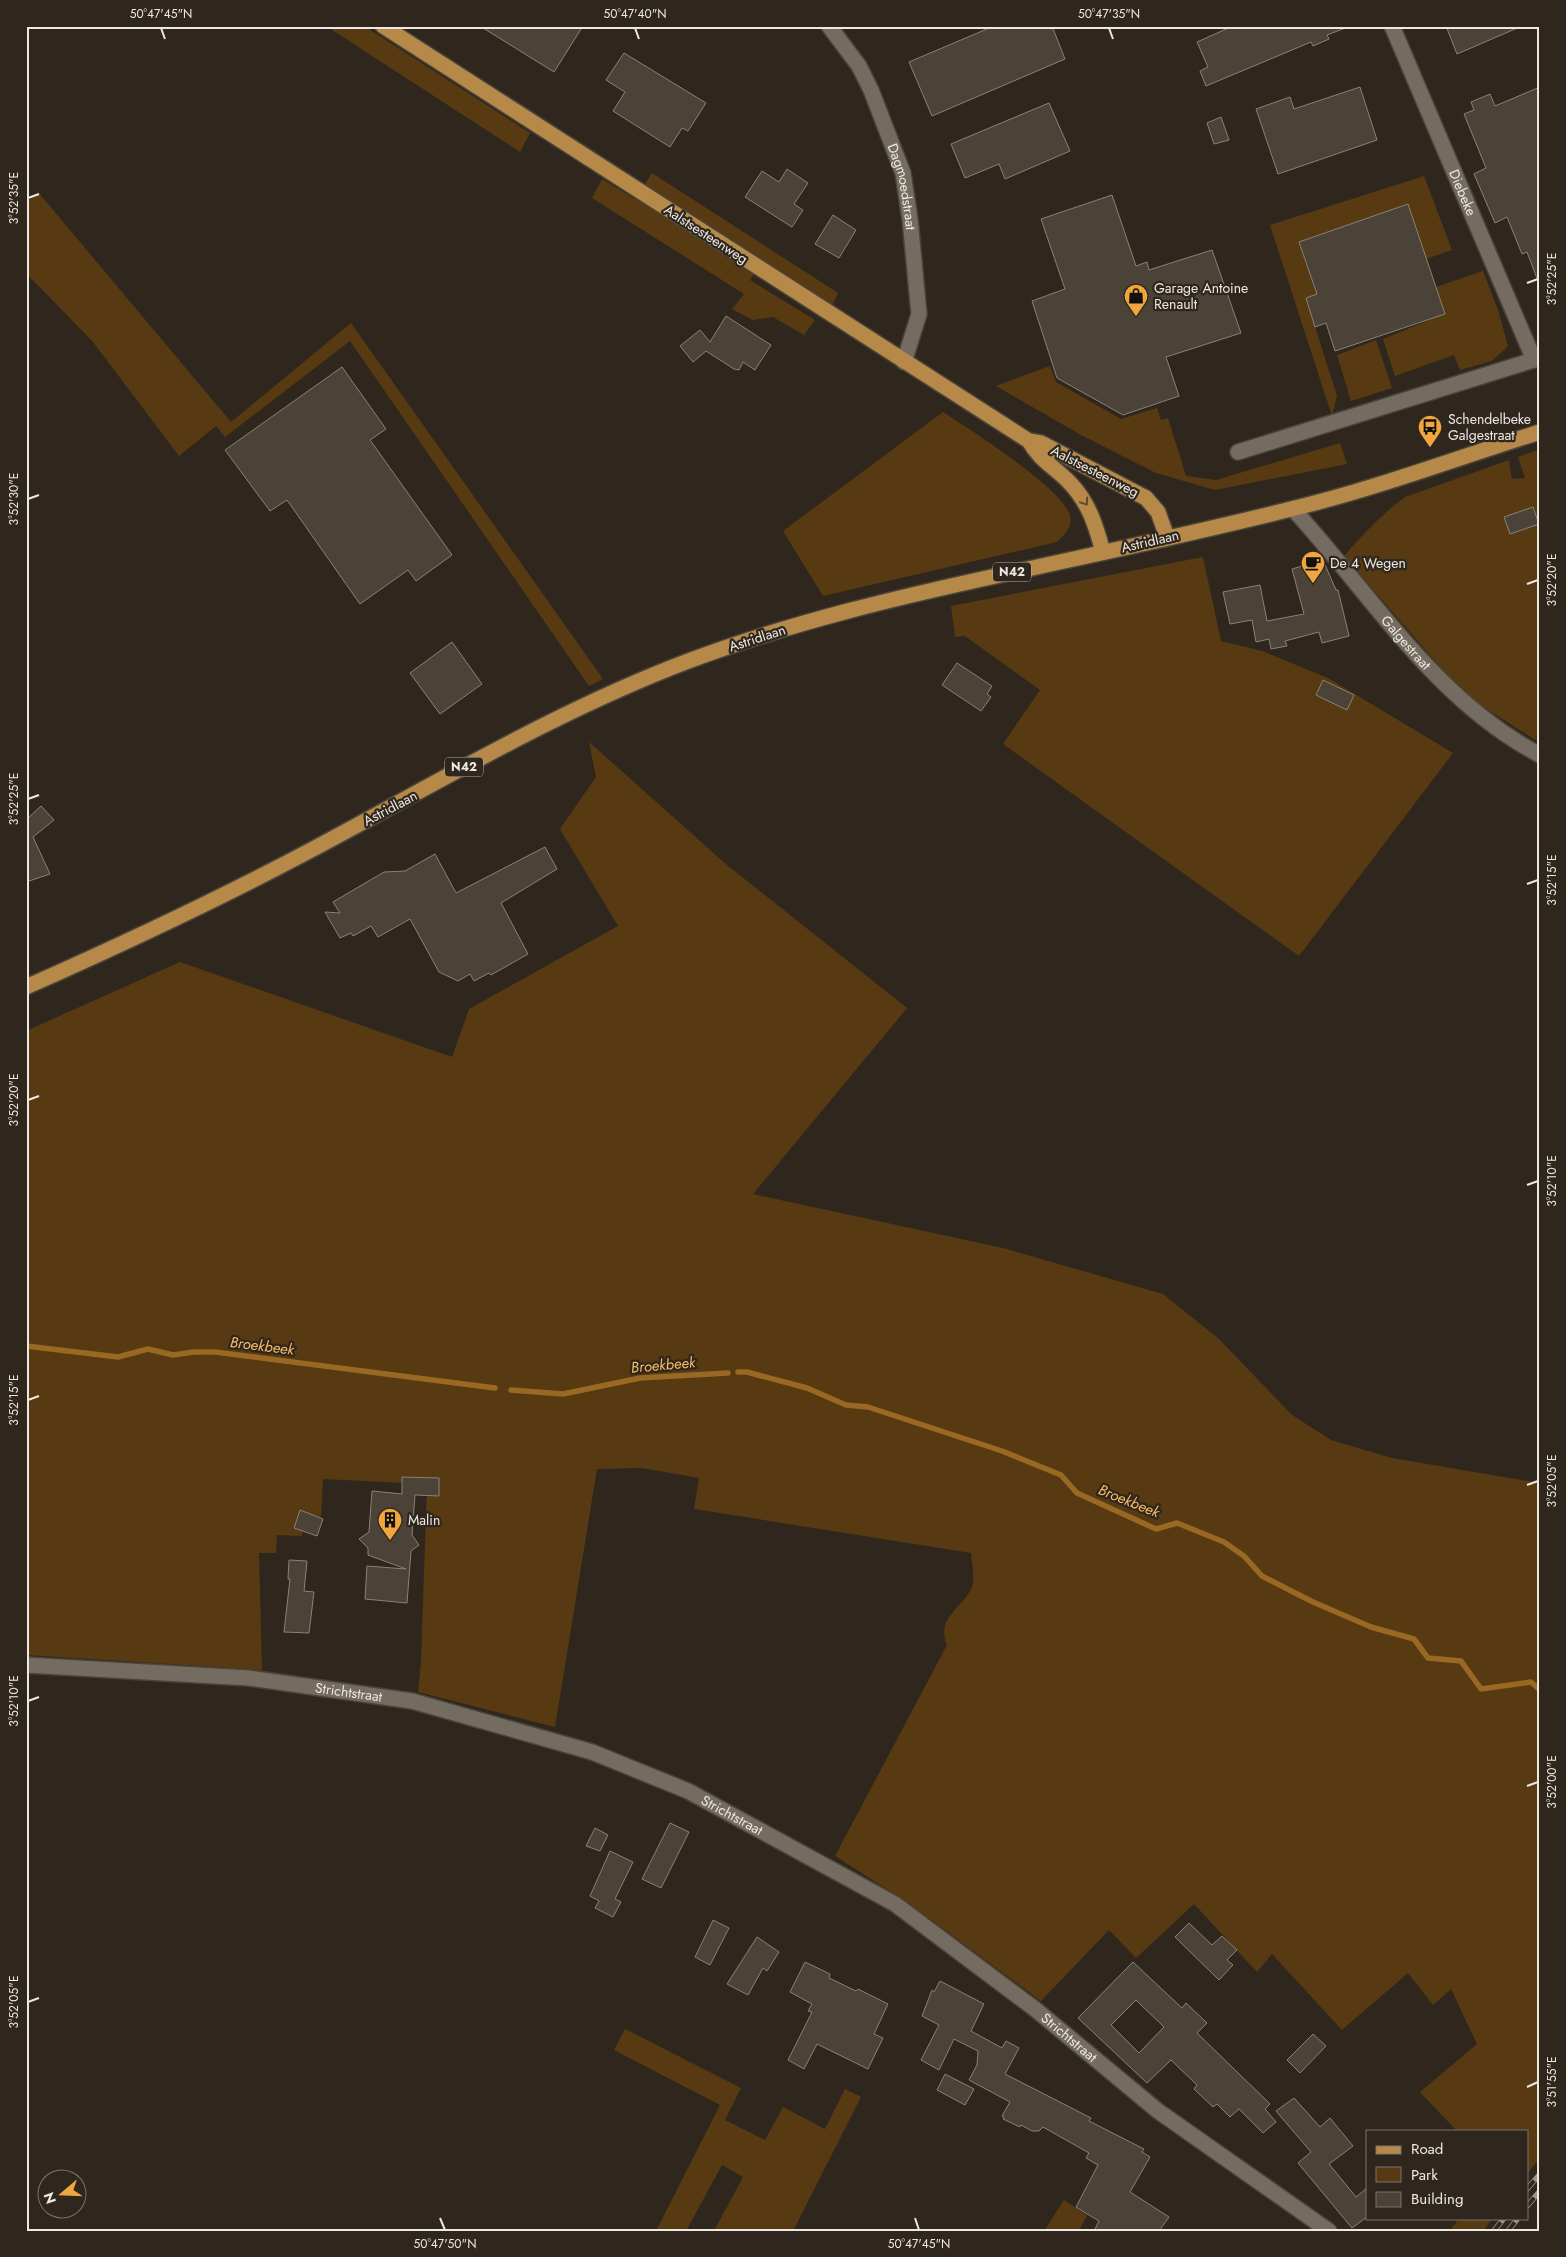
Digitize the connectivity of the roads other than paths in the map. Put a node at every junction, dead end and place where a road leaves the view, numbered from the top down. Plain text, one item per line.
1 (383, 26) edge
2 (829, 26) edge
3 (1392, 26) edge
4 (1537, 359) edge
5 (904, 362) junction
6 (1540, 432) edge
7 (1029, 442) junction
8 (1238, 452) dead end
9 (1293, 509) junction
10 (1167, 537) junction
11 (1103, 552) junction
12 (1540, 755) edge
13 (26, 987) edge
14 (26, 1665) edge
15 (1329, 2231) edge

1 - 5 main road, Aalstsesteenweg
2 - 5 street, Dagmoedstraat
3 - 4 street, Diebeke
4 - 8 street
5 - 7 main road, Aalstsesteenweg
6 - 9 main road, Astridlaan / N42
7 - 10 main road, Aalstsesteenweg
7 -> 11 main road, Aalstsesteenweg
9 - 10 main road, Astridlaan / N42
9 - 12 street, Galgestraat
10 - 11 main road, Astridlaan / N42
11 - 13 main road, Astridlaan / N42
14 - 15 street, Strichtstraat

